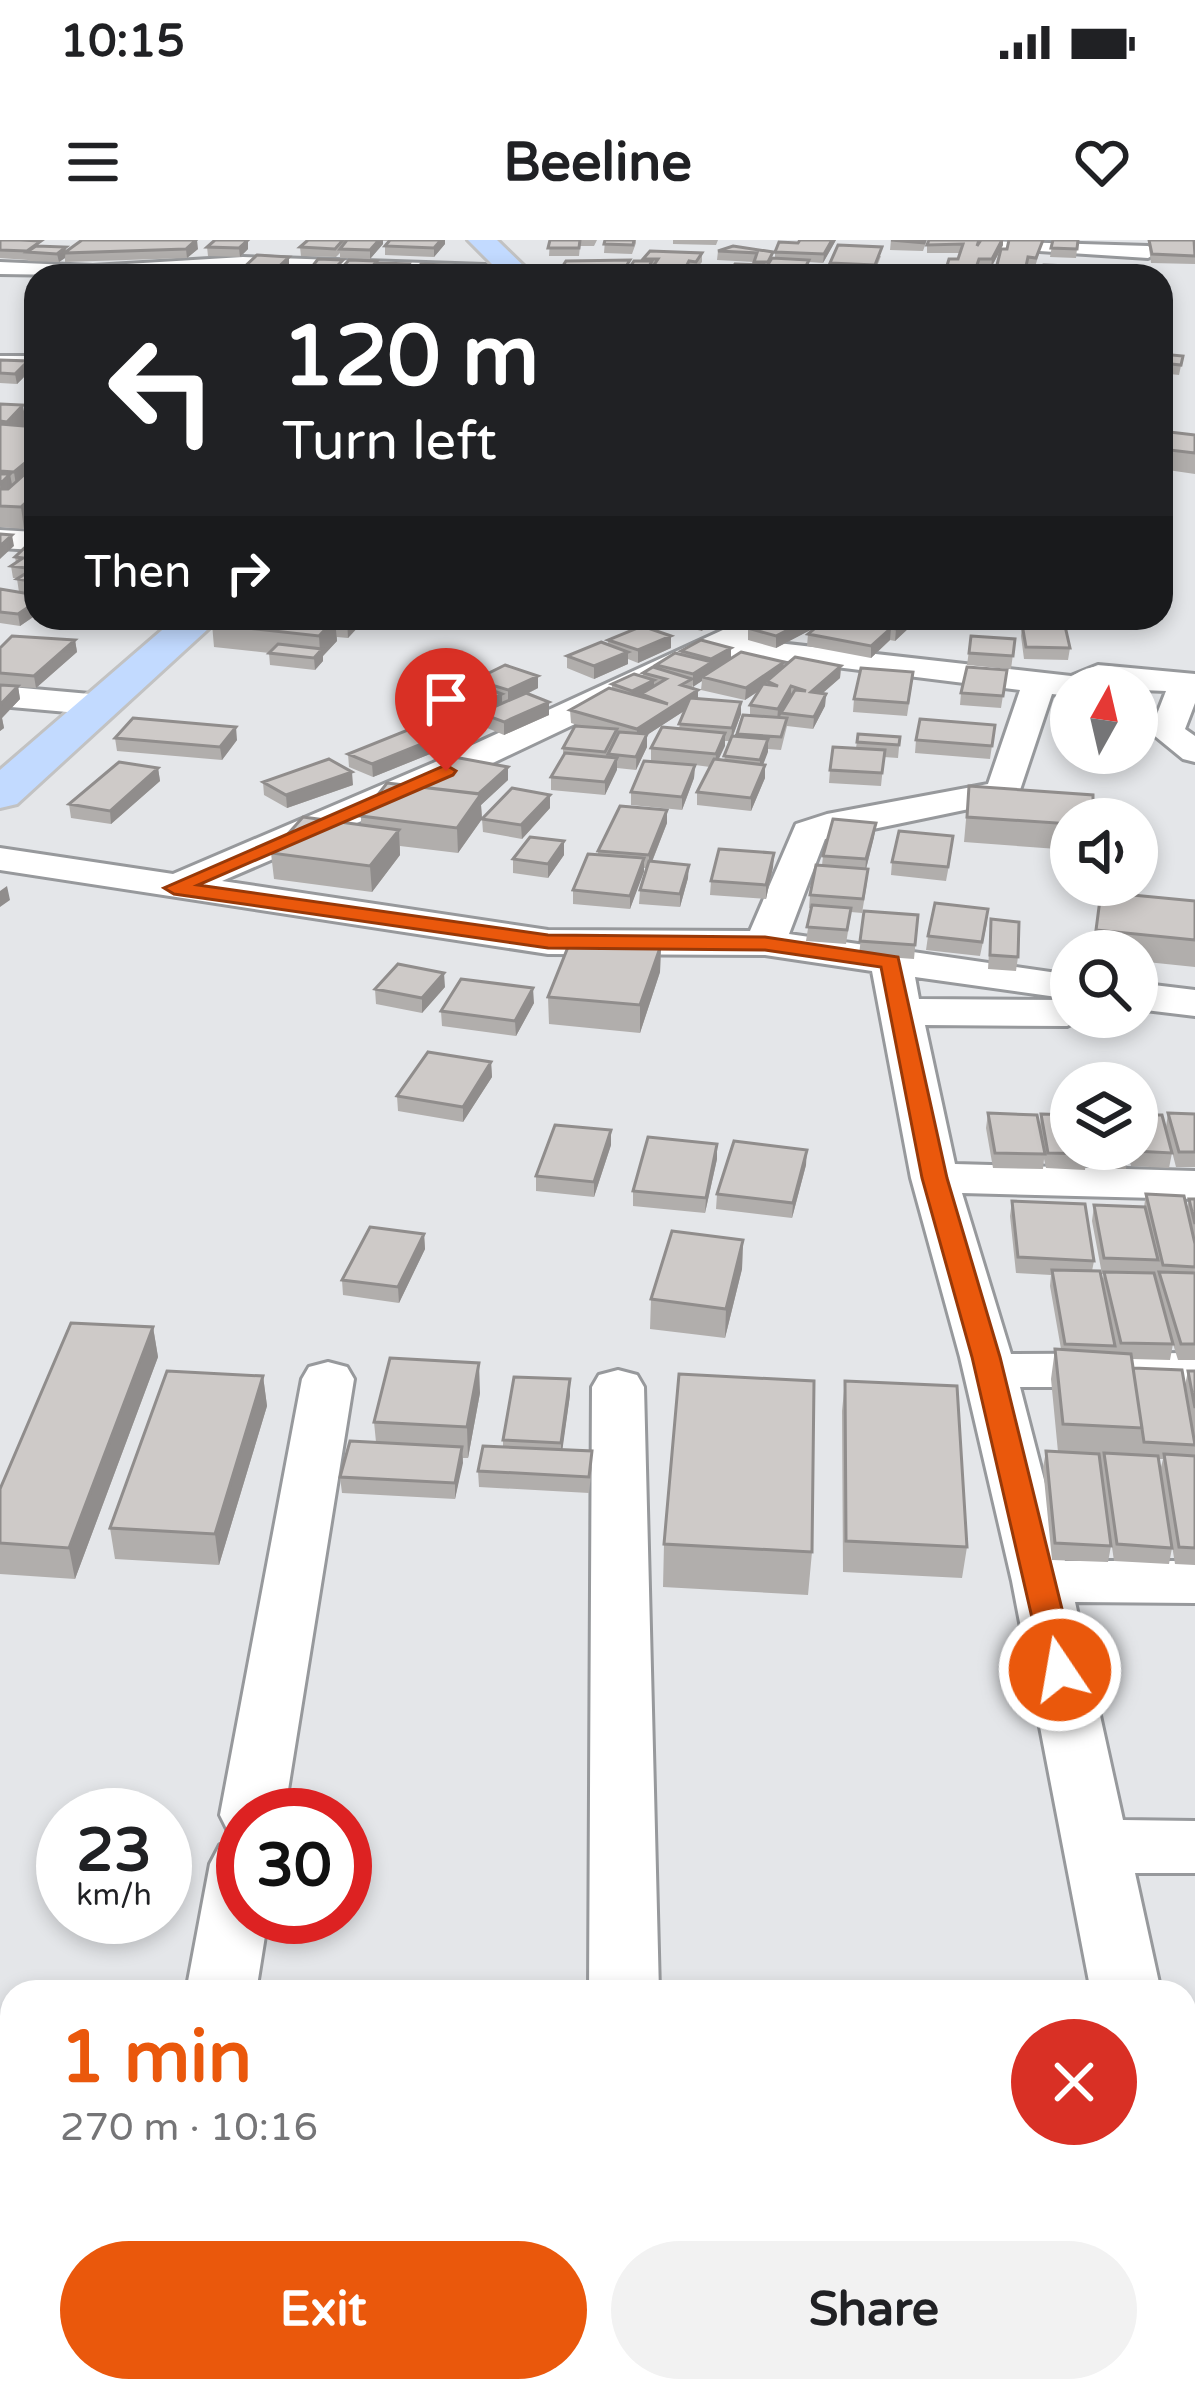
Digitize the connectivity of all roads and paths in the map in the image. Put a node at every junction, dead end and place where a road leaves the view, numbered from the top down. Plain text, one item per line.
1 (225, 240) edge
2 (481, 240) edge
3 (961, 240) edge
4 (1146, 246) edge
5 (290, 263) junction
6 (268, 264) edge
7 (311, 264) edge
8 (507, 264) edge
9 (186, 630) edge
10 (746, 630) edge
11 (704, 648) junction
12 (1039, 683) junction
13 (1191, 684) edge
14 (0, 696) edge
15 (101, 705) junction
16 (1195, 752) edge
17 (0, 794) edge
18 (0, 859) edge
19 (174, 888) junction
20 (765, 944) junction
21 (895, 987) junction
22 (1050, 987) edge
23 (1158, 999) edge
24 (1195, 1004) edge
25 (1050, 1010) edge
26 (1158, 1013) edge
27 (1195, 1014) edge
28 (934, 1178) junction
29 (1195, 1185) edge
30 (1195, 1370) edge
31 (990, 1371) junction
32 (328, 1379) dead end
33 (618, 1387) dead end
34 (1041, 1581) junction
35 (1195, 1582) edge
36 (257, 1788) edge
37 (1099, 1846) junction
38 (1195, 1847) edge
39 (229, 1944) edge
40 (222, 1980) edge
41 (624, 1980) edge
42 (1124, 1980) edge

1 - 5 street
2 - 8 main road
3 - 4 street
5 - 6 street
5 - 7 street
9 - 15 main road
10 - 11 street
11 - 12 street
11 - 19 street
12 - 13 street
12 - 20 street
13 - 16 street
14 - 15 street
15 - 17 main road
18 - 19 street
19 - 20 street
20 - 21 street
21 - 22 street
21 - 25 street
21 - 28 street
23 - 24 street
26 - 27 street
28 - 29 street
28 - 31 street
30 - 31 street
31 - 34 street
32 - 36 street
33 - 41 street
34 - 35 street
34 - 37 street
37 - 38 street
37 - 42 street
39 - 40 street

